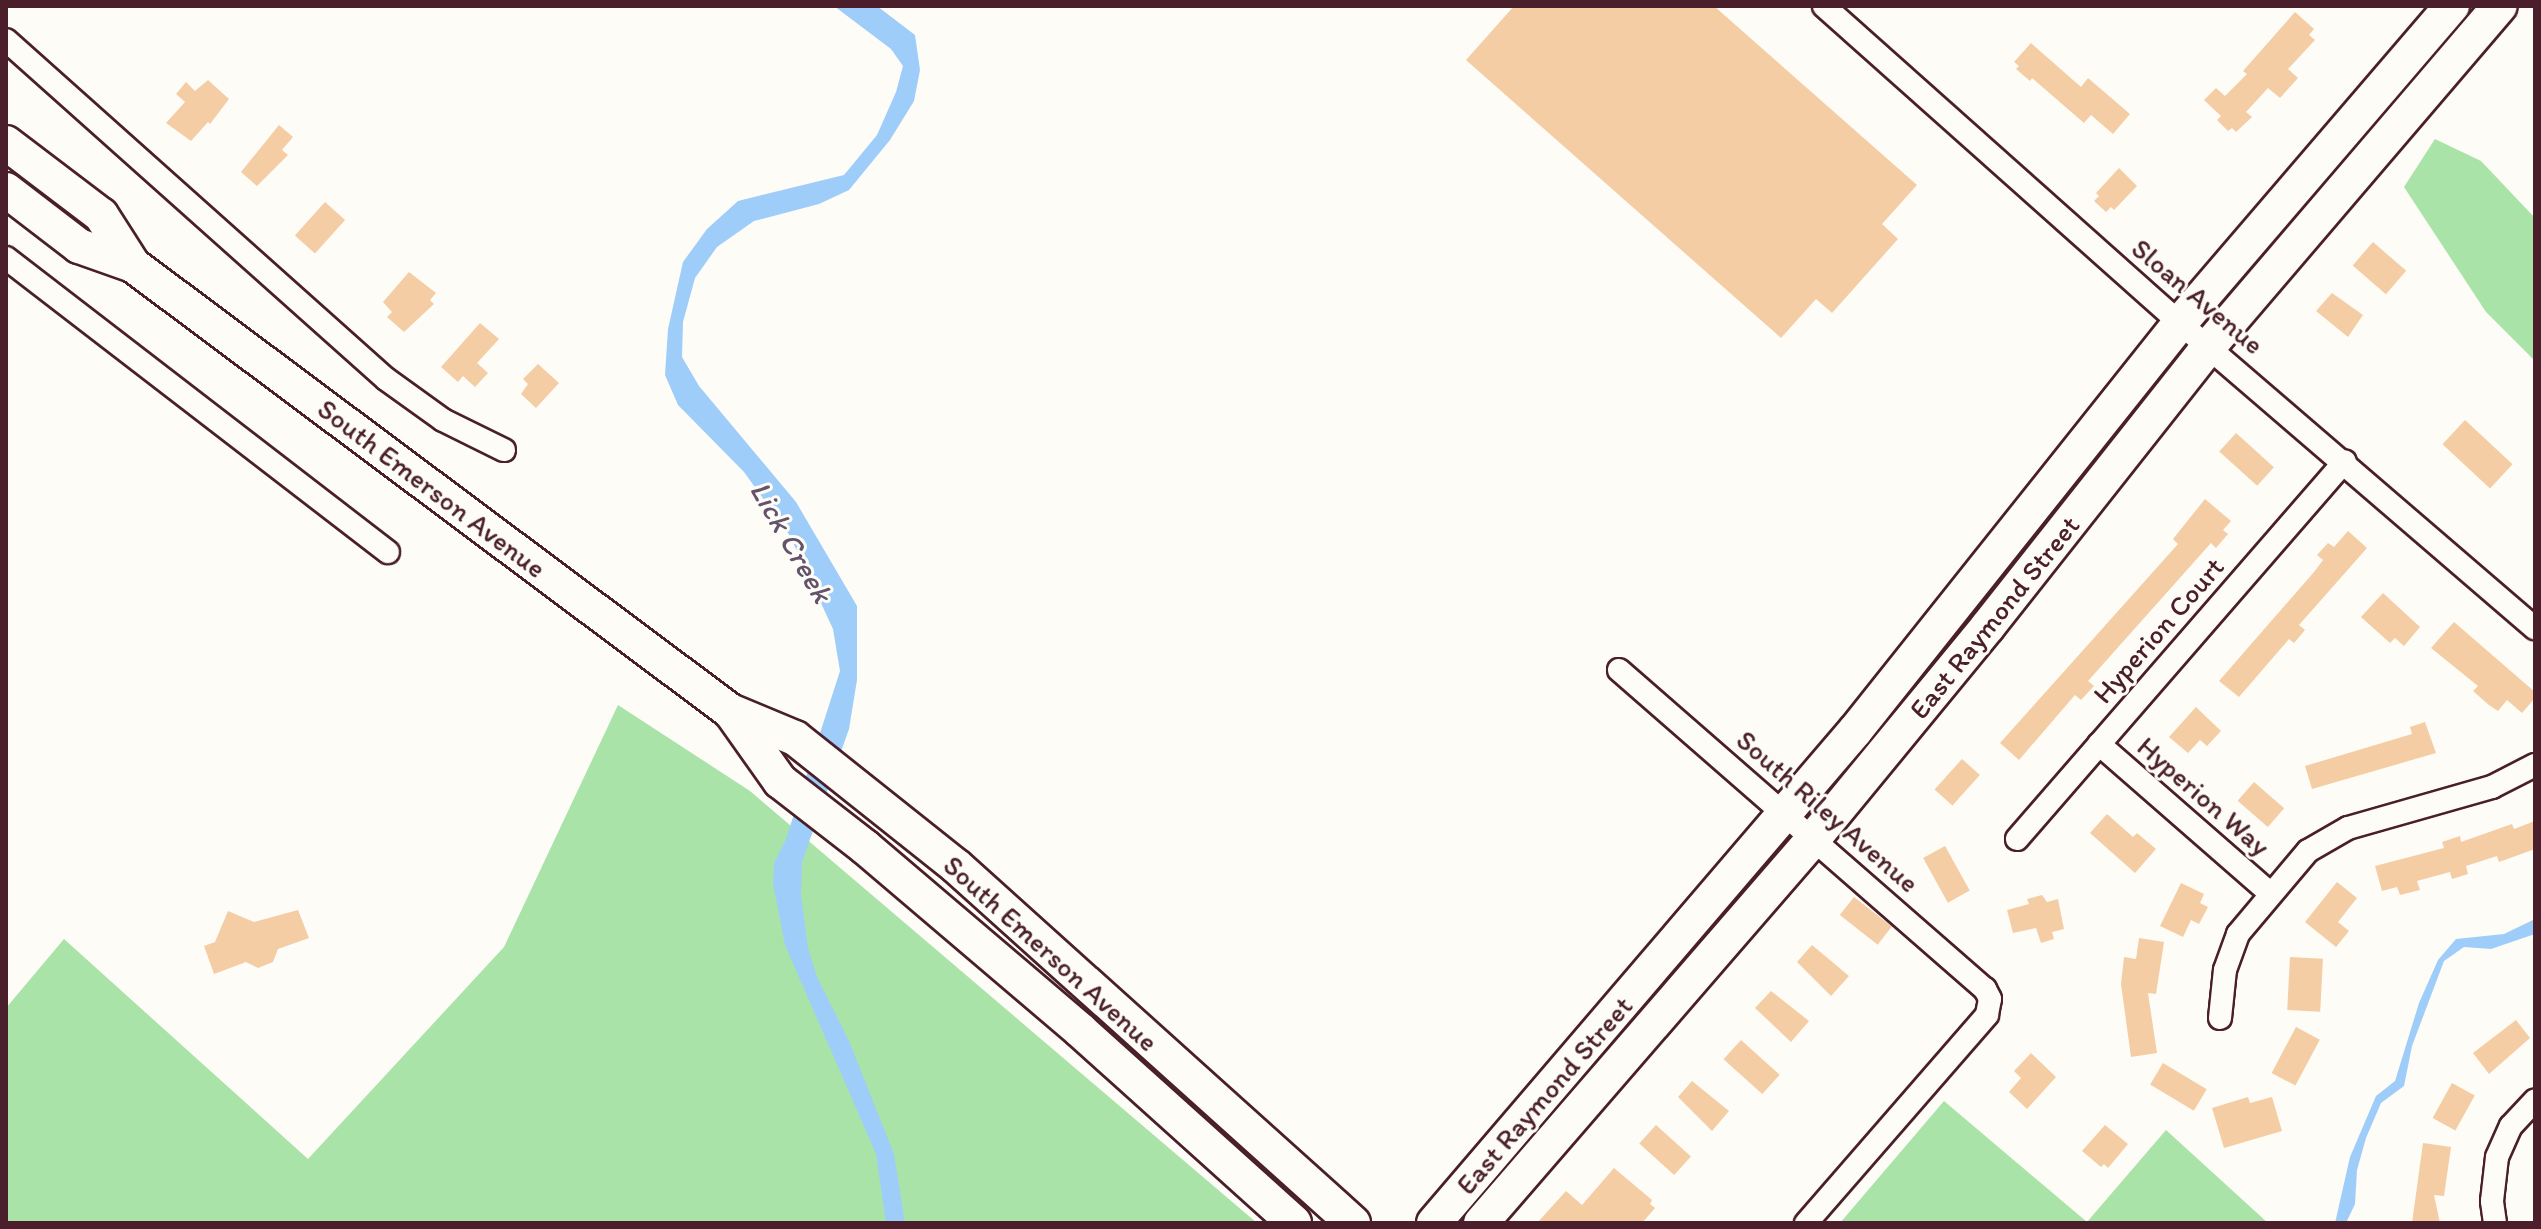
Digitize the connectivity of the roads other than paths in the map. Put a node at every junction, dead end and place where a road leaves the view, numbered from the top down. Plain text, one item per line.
1 (1824, 6) edge
2 (2452, 6) edge
3 (2500, 6) edge
4 (6, 40) edge
5 (6, 143) edge
6 (6, 190) edge
7 (6, 258) edge
8 (133, 265) junction
9 (2180, 323) junction
10 (2210, 345) junction
11 (504, 450) dead end
12 (2345, 461) junction
13 (388, 552) dead end
14 (2535, 628) edge
15 (1619, 670) dead end
16 (730, 711) junction
17 (2099, 744) junction
18 (2535, 765) edge
19 (1785, 813) junction
20 (1814, 838) junction
21 (2017, 839) dead end
22 (2270, 893) junction
23 (2220, 1018) dead end
24 (2529, 1106) edge
25 (1294, 1223) edge
26 (1353, 1223) edge
27 (1434, 1223) edge
28 (1481, 1223) edge
29 (1806, 1223) edge
30 (2495, 1223) edge

1 - 9 street, Sloan Avenue
2 - 9 main road, East Raymond Street
3 - 10 main road, East Raymond Street
4 - 11 street
5 - 8 main road, South Emerson Avenue
6 - 8 main road, South Emerson Avenue
7 - 13 street
8 - 16 main road, South Emerson Avenue
9 - 10 street, Sloan Avenue
9 - 19 main road, East Raymond Street
10 - 12 street, Sloan Avenue
10 - 20 main road, East Raymond Street
12 - 14 street, Sloan Avenue
12 - 17 street, Hyperion Court
15 - 19 street, South Riley Avenue
16 - 25 main road, South Emerson Avenue
16 - 26 main road, South Emerson Avenue
17 - 21 street, Hyperion Court
17 - 22 street, Hyperion Way
18 - 22 street
19 - 20 street, South Riley Avenue
19 - 27 main road, East Raymond Street
20 - 28 main road, East Raymond Street
20 - 29 street, South Riley Avenue
22 - 23 street
24 - 30 street

